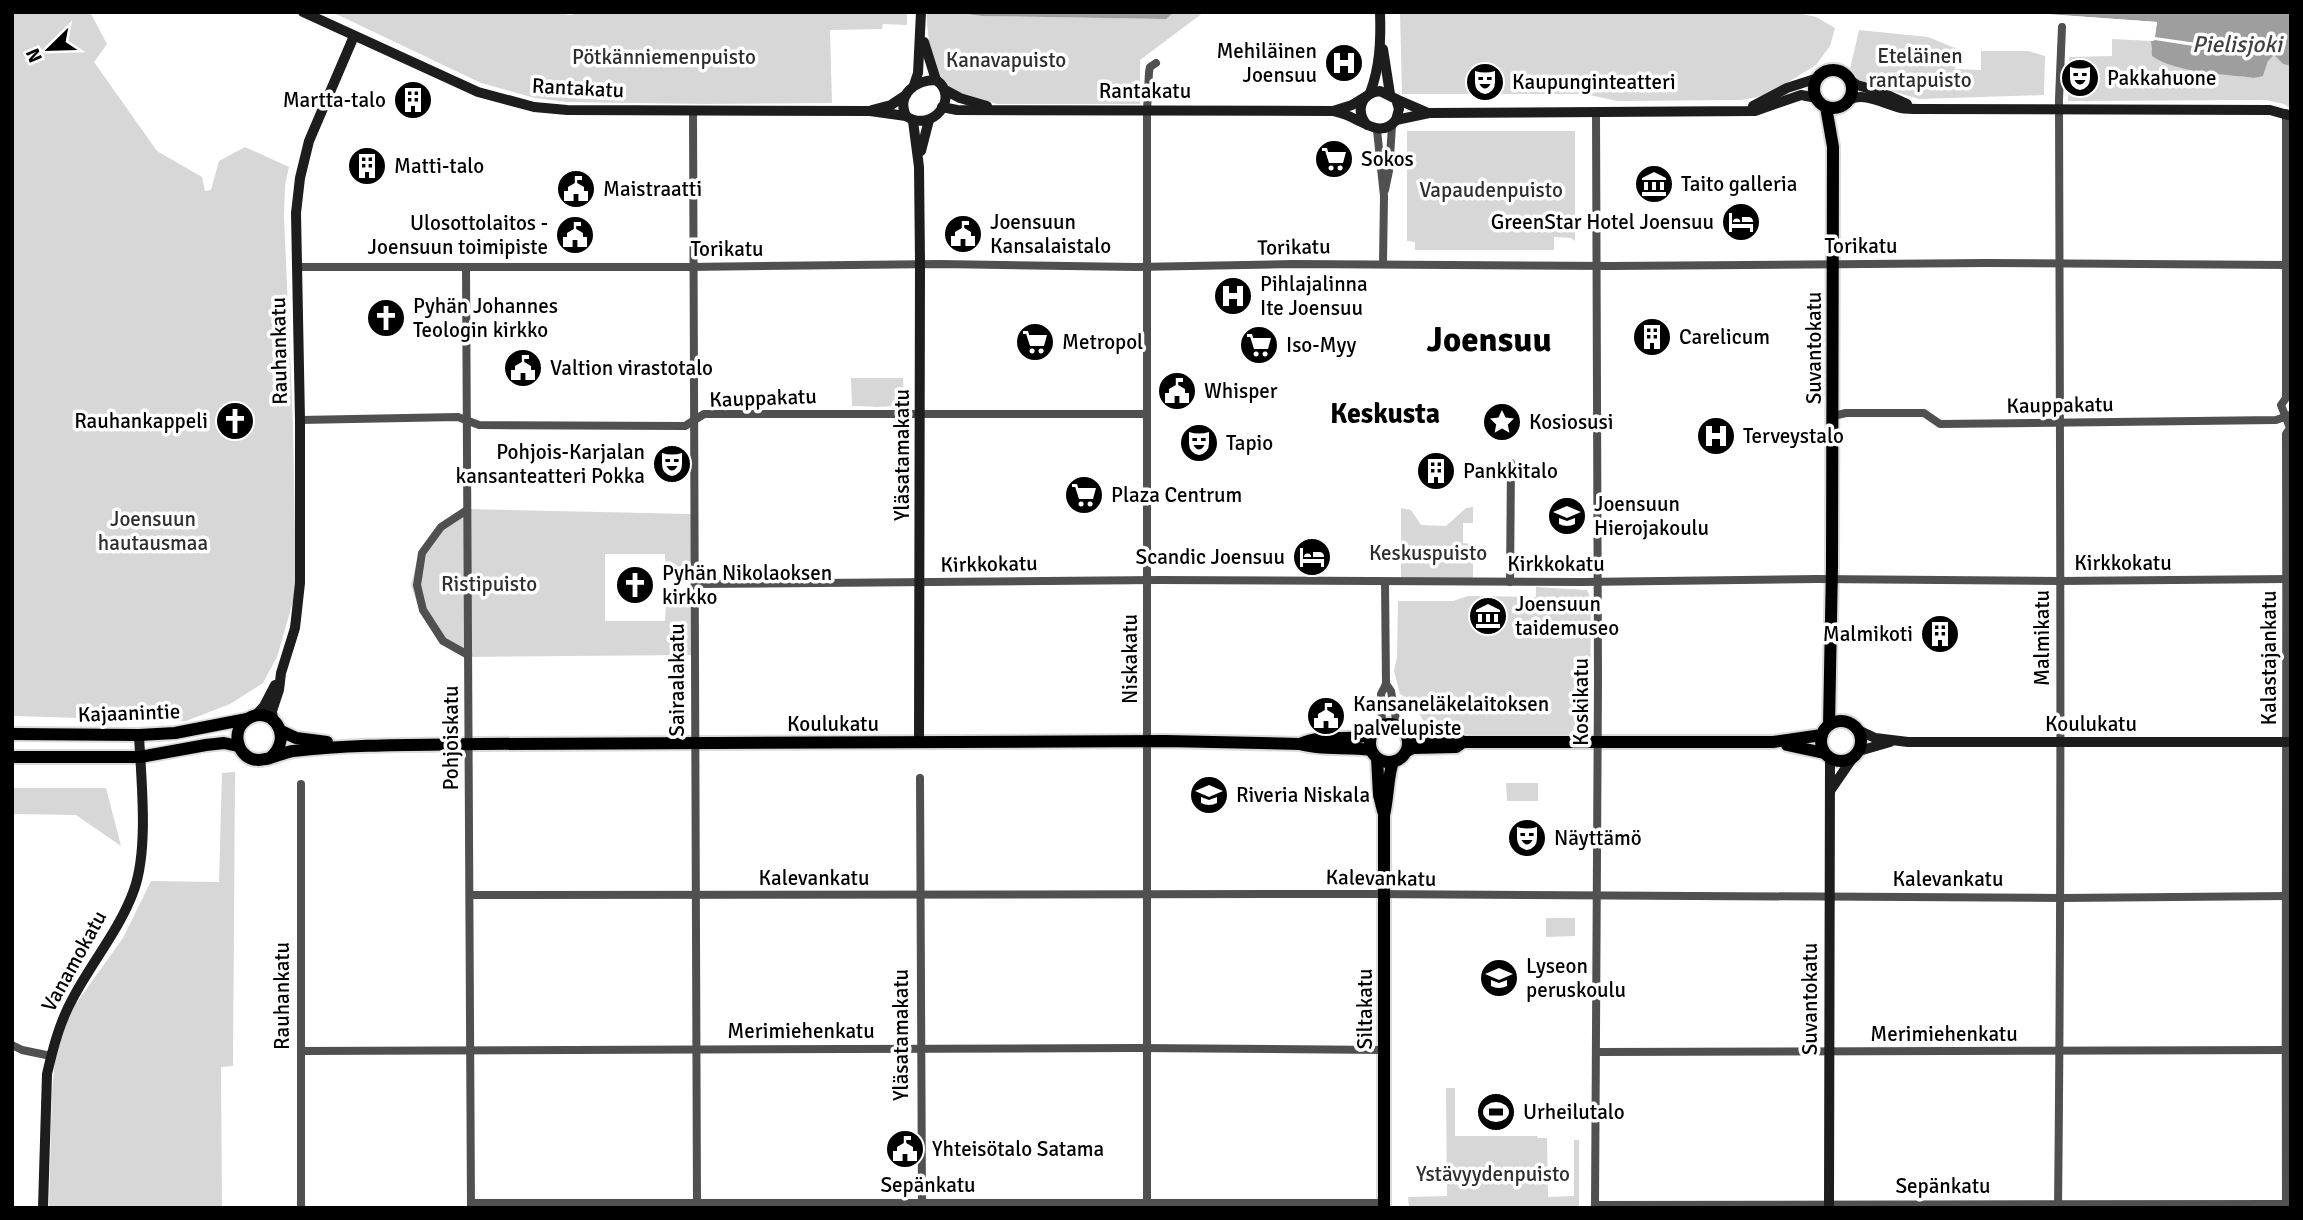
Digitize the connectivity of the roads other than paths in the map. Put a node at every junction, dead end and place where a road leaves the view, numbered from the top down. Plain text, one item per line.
1 (303, 12) edge
2 (921, 12) edge
3 (1380, 12) edge
4 (921, 27) junction
5 (2062, 27) dead end
6 (1381, 32) junction
7 (354, 36) junction
8 (1156, 63) dead end
9 (1818, 78) junction
10 (1850, 79) junction
11 (936, 80) junction
12 (914, 85) junction
13 (945, 90) junction
14 (906, 95) junction
15 (1368, 95) junction
16 (1393, 97) junction
17 (1821, 103) junction
18 (1846, 103) junction
19 (942, 107) junction
20 (1919, 109) junction
21 (2059, 109) junction
22 (692, 110) junction
23 (1000, 110) junction
24 (870, 111) junction
25 (1147, 111) junction
26 (1333, 111) junction
27 (1596, 112) junction
28 (1732, 112) junction
29 (1429, 113) junction
30 (2289, 115) edge
31 (909, 119) junction
32 (929, 120) junction
33 (1394, 123) junction
34 (1372, 128) junction
35 (1833, 147) junction
36 (919, 167) junction
37 (1384, 196) junction
38 (2059, 263) junction
39 (1383, 264) junction
40 (1833, 264) junction
41 (920, 265) junction
42 (1597, 265) junction
43 (2289, 265) edge
44 (297, 267) junction
45 (466, 267) junction
46 (695, 267) junction
47 (1148, 267) junction
48 (921, 414) junction
49 (1146, 414) junction
50 (1833, 416) junction
51 (2288, 416) edge
52 (300, 420) junction
53 (467, 421) junction
54 (694, 421) junction
55 (2060, 422) junction
56 (1511, 463) dead end
57 (467, 510) junction
58 (2289, 579) edge
59 (1147, 580) junction
60 (1832, 580) junction
61 (2059, 581) junction
62 (1384, 582) junction
63 (1510, 582) junction
64 (1598, 582) junction
65 (920, 583) junction
66 (695, 584) junction
67 (468, 655) junction
68 (281, 673) junction
69 (1829, 675) junction
70 (1385, 684) junction
71 (251, 717) junction
72 (273, 719) junction
73 (1847, 722) junction
74 (1382, 724) junction
75 (1402, 729) junction
76 (1825, 730) junction
77 (1858, 730) junction
78 (281, 731) junction
79 (12, 734) edge
80 (1372, 734) junction
81 (139, 735) junction
82 (1147, 741) junction
83 (1892, 741) junction
84 (1773, 742) junction
85 (2289, 742) edge
86 (919, 743) junction
87 (1464, 743) junction
88 (1598, 743) junction
89 (468, 744) junction
90 (695, 744) junction
91 (1300, 744) junction
92 (2060, 744) junction
93 (239, 746) junction
94 (366, 746) junction
95 (1407, 751) junction
96 (1374, 754) junction
97 (1856, 755) junction
98 (1827, 756) junction
99 (12, 757) edge
100 (140, 757) junction
101 (270, 758) junction
102 (1393, 762) junction
103 (919, 778) dead end
104 (301, 784) dead end
105 (1830, 791) junction
106 (1384, 815) junction
107 (471, 895) junction
108 (920, 895) junction
109 (1147, 895) junction
110 (1384, 895) junction
111 (696, 896) junction
112 (1597, 896) junction
113 (1829, 896) junction
114 (2289, 896) edge
115 (2061, 898) junction
116 (12, 1045) edge
117 (1148, 1048) junction
118 (696, 1049) junction
119 (920, 1049) junction
120 (1384, 1049) junction
121 (2288, 1050) edge
122 (301, 1051) junction
123 (470, 1051) junction
124 (1830, 1051) junction
125 (1596, 1052) junction
126 (2059, 1052) junction
127 (51, 1056) junction
128 (471, 1205) edge
129 (697, 1205) edge
130 (922, 1205) edge
131 (1147, 1205) edge
132 (2058, 1205) edge
133 (2288, 1205) edge
134 (1385, 1206) edge
135 (1595, 1206) edge
136 (1829, 1206) edge
137 (43, 1208) edge
138 (301, 1208) edge

1 - 7 main road, Rantakatu
2 - 4 main road
3 - 6 main road
4 - 11 main road
4 - 12 main road
5 - 21 street, Malmikatu
6 - 15 main road
6 - 16 main road
7 - 22 main road, Rantakatu
7 - 44 main road, Rauhankatu
8 - 25 street, Niskakatu
9 - 10 main road
9 - 17 main road
9 - 28 main road
10 - 18 main road
10 - 20 main road
11 - 12 main road
11 - 13 main road
12 - 14 main road
13 - 19 main road
13 - 23 main road, Rantakatu
14 - 24 main road, Rantakatu
14 - 31 main road
15 - 16 main road
15 - 26 main road, Rantakatu
15 - 34 main road
16 - 29 main road
16 - 33 main road
17 - 18 main road
17 - 28 main road
17 - 35 main road, Suvantokatu
18 - 20 main road
18 - 35 main road, Suvantokatu
19 - 23 main road, Rantakatu
19 - 32 main road
20 - 21 main road
21 - 30 main road
21 - 38 street, Malmikatu
22 - 24 main road, Rantakatu
22 - 46 street, Sairaalakatu
23 - 25 main road, Rantakatu
24 - 31 main road, Rantakatu
25 - 26 main road, Rantakatu
25 - 47 street, Niskakatu
26 - 34 main road, Rantakatu
27 - 28 main road
27 - 29 main road
27 - 42 street, Koskikatu
29 - 33 main road
30 - 43 street, Kalastajankatu
31 - 32 main road
31 - 36 main road, Yläsatamakatu
32 - 36 main road, Yläsatamakatu
33 - 34 main road
33 - 37 street
34 - 37 street
35 - 40 main road, Suvantokatu
36 - 41 main road, Yläsatamakatu
37 - 39 street
38 - 40 street, Torikatu
38 - 43 street, Torikatu
38 - 55 street, Malmikatu
39 - 42 street, Torikatu
39 - 47 street, Torikatu
40 - 42 street, Torikatu
40 - 50 main road, Suvantokatu
41 - 46 street, Torikatu
41 - 47 street, Torikatu
41 - 48 main road, Yläsatamakatu
42 - 64 street, Koskikatu
43 - 51 street, Kalastajankatu
44 - 45 street, Torikatu
44 - 52 main road, Rauhankatu
45 - 46 street, Torikatu
45 - 53 street, Pohjoiskatu
46 - 54 street, Sairaalakatu
47 - 49 street, Niskakatu
48 - 49 street, Kauppakatu
48 - 54 street, Kauppakatu
48 - 65 main road, Yläsatamakatu
49 - 59 street, Niskakatu
50 - 55 street, Kauppakatu
50 - 60 main road, Suvantokatu
51 - 55 street, Kauppakatu
51 - 58 street, Kalastajankatu
52 - 53 street, Kauppakatu
52 - 68 main road, Rauhankatu
53 - 54 street, Kauppakatu
53 - 57 street, Pohjoiskatu
54 - 66 street, Sairaalakatu
55 - 61 street, Malmikatu
56 - 63 street
57 - 67 street, Pohjoiskatu
57 - 67 street
58 - 61 street, Kirkkokatu
58 - 85 street, Kalastajankatu
59 - 62 street, Kirkkokatu
59 - 65 street, Kirkkokatu
59 - 82 street, Niskakatu
60 - 61 street, Kirkkokatu
60 - 64 street, Kirkkokatu
60 - 69 main road, Suvantokatu
61 - 92 street, Malmikatu
62 - 63 street, Kirkkokatu
62 - 70 street
63 - 64 street, Kirkkokatu
64 - 88 street, Koskikatu
65 - 66 street, Kirkkokatu
65 - 86 main road, Yläsatamakatu
66 - 90 street, Sairaalakatu
67 - 89 street, Pohjoiskatu
68 - 71 main road, Rauhankatu
68 - 72 main road, Rauhankatu
69 - 73 main road, Suvantokatu
69 - 76 main road, Suvantokatu
70 - 74 street
70 - 75 street
71 - 72 main road
71 - 81 main road, Kajaanintie
71 - 93 main road
72 - 78 main road
73 - 76 main road
73 - 77 main road
74 - 75 main road
74 - 80 main road
75 - 87 main road
75 - 95 main road
76 - 84 main road
76 - 98 main road
77 - 83 main road, Koulukatu
77 - 97 main road
78 - 94 main road, Koulukatu
78 - 101 main road
79 - 81 main road, Kajaanintie
80 - 91 main road, Koulukatu
80 - 96 main road
81 - 100 main road, Vanamokatu
82 - 86 main road, Koulukatu
82 - 91 main road, Koulukatu
82 - 109 street, Niskakatu
83 - 92 main road, Koulukatu
83 - 97 main road, Koulukatu
84 - 88 main road
84 - 98 main road
85 - 92 main road, Koulukatu
85 - 114 street, Kalastajankatu
86 - 90 main road, Koulukatu
87 - 88 main road
87 - 95 main road
88 - 112 street, Koskikatu
89 - 90 main road, Koulukatu
89 - 94 main road, Koulukatu
89 - 107 street, Pohjoiskatu
90 - 111 street, Sairaalakatu
91 - 96 main road, Koulukatu
92 - 115 street, Malmikatu
93 - 100 main road, Kajaanintie
93 - 101 main road
94 - 101 main road, Koulukatu
95 - 102 main road
96 - 102 main road
96 - 106 main road, Siltakatu
97 - 98 main road
97 - 105 main road
98 - 105 main road, Suvantokatu
99 - 100 main road, Kajaanintie
100 - 127 main road, Vanamokatu
102 - 106 main road, Siltakatu
103 - 108 street, Yläsatamakatu
104 - 122 street, Rauhankatu
105 - 113 main road, Suvantokatu
106 - 110 main road, Siltakatu
107 - 111 street, Kalevankatu
107 - 123 street, Pohjoiskatu
108 - 109 street, Kalevankatu
108 - 111 street, Kalevankatu
108 - 119 street, Yläsatamakatu
109 - 110 street, Kalevankatu
109 - 117 street, Niskakatu
110 - 112 street, Kalevankatu
110 - 120 main road, Siltakatu
111 - 118 street, Sairaalakatu
112 - 113 street, Kalevankatu
112 - 125 street, Koskikatu
113 - 115 street, Kalevankatu
113 - 124 main road, Suvantokatu
114 - 115 street, Kalevankatu
114 - 121 street, Kalastajankatu
115 - 126 street, Malmikatu
116 - 127 street
117 - 119 street, Merimiehenkatu
117 - 120 street, Merimiehenkatu
117 - 131 street, Niskakatu
118 - 119 street, Merimiehenkatu
118 - 123 street, Merimiehenkatu
118 - 129 street, Sairaalakatu
119 - 130 street, Yläsatamakatu
120 - 134 main road, Siltakatu
121 - 126 street, Merimiehenkatu
121 - 133 street, Kalastajankatu
122 - 123 street, Merimiehenkatu
122 - 138 street, Rauhankatu
123 - 128 street, Pohjoiskatu
124 - 125 street, Merimiehenkatu
124 - 126 street, Merimiehenkatu
124 - 136 main road, Suvantokatu
125 - 135 street, Koskikatu
126 - 132 street, Malmikatu
127 - 137 main road, Vanamokatu
128 - 129 street, Sepänkatu
129 - 130 street, Sepänkatu
130 - 131 street, Sepänkatu
131 - 134 street, Sepänkatu
132 - 133 street, Sepänkatu
132 - 136 street, Sepänkatu
135 - 136 street, Sepänkatu

